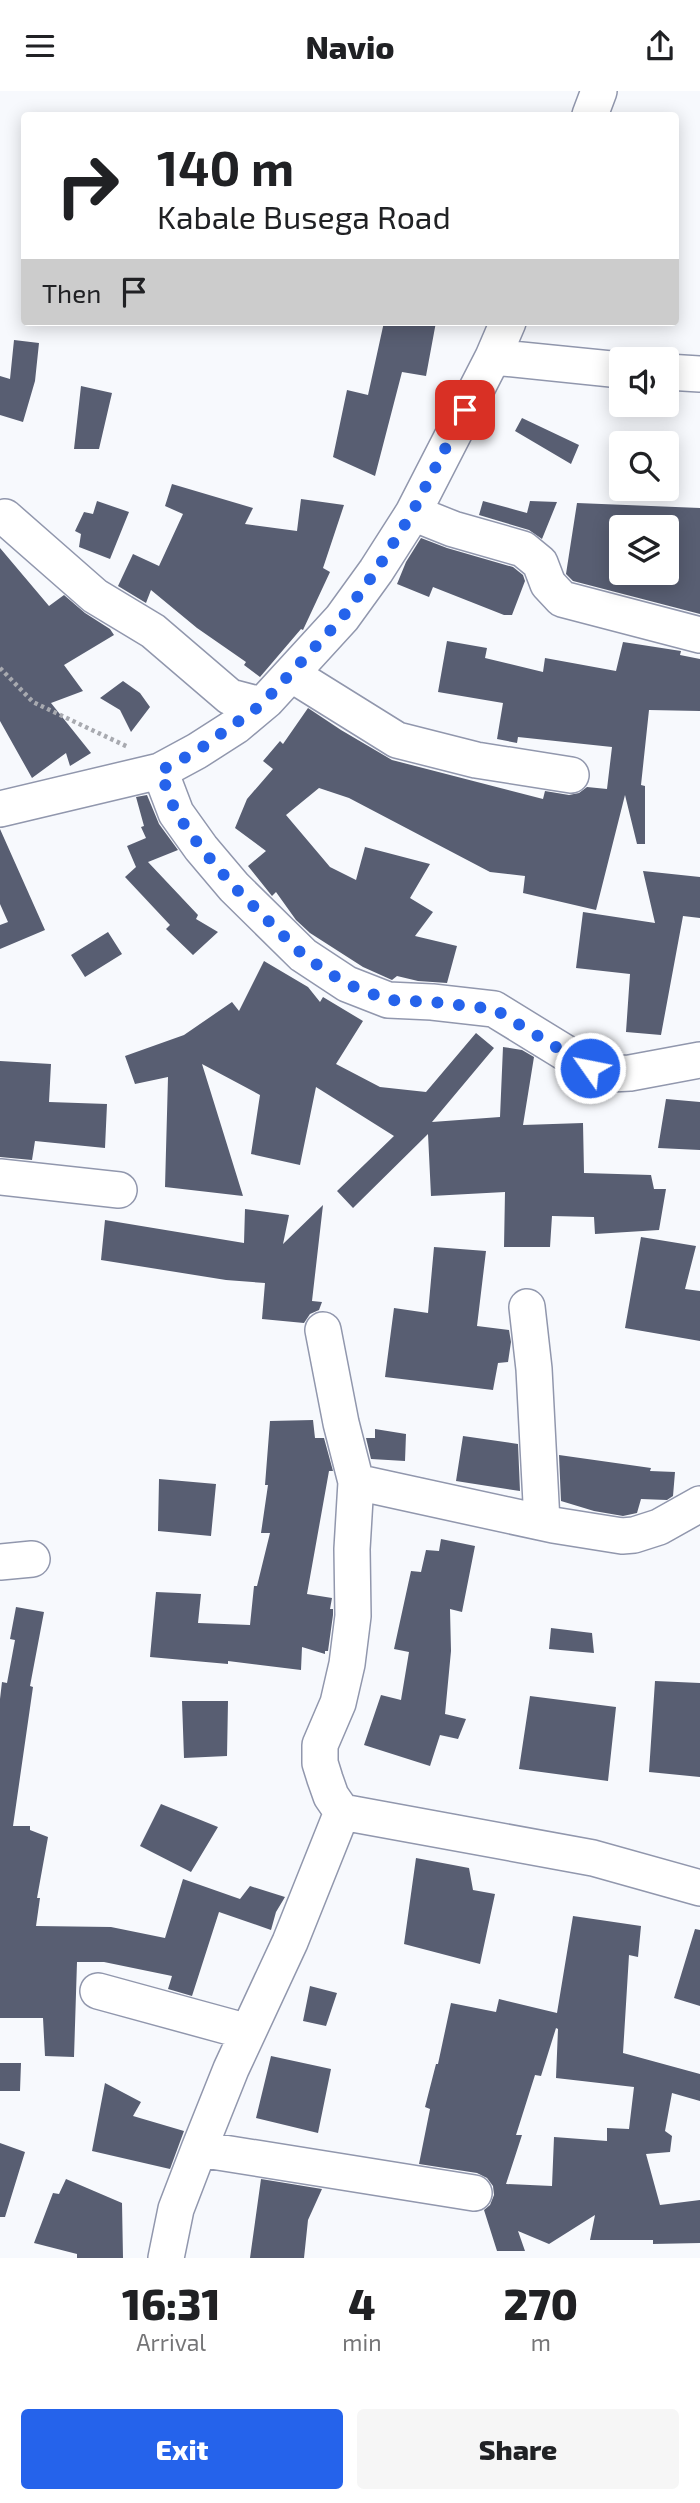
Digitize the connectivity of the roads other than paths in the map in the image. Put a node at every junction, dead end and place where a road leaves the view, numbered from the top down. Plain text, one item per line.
1 (599, 91) edge
2 (591, 112) edge
3 (506, 326) edge
4 (493, 357) junction
5 (609, 369) edge
6 (679, 373) edge
7 (700, 374) edge
8 (412, 513) junction
9 (5, 517) dead end
10 (700, 635) edge
11 (291, 674) junction
12 (261, 705) junction
13 (160, 771) junction
14 (571, 775) dead end
15 (0, 809) edge
16 (700, 1060) edge
17 (0, 1177) edge
18 (119, 1190) dead end
19 (527, 1307) dead end
20 (323, 1330) dead end
21 (356, 1482) junction
22 (700, 1504) edge
23 (542, 1523) junction
24 (342, 1811) junction
25 (700, 1888) edge
26 (98, 1991) dead end
27 (248, 2032) junction
28 (199, 2149) junction
29 (474, 2193) dead end
30 (166, 2258) edge

1 - 2 street
3 - 4 street
4 - 5 street
4 - 8 street
6 - 7 street
8 - 10 street
8 - 11 street
9 - 12 street
11 - 12 street
11 - 14 street
12 - 13 street
13 - 15 street
13 - 16 street
17 - 18 street
19 - 23 street
20 - 21 street
21 - 23 street
21 - 24 street
22 - 23 street
24 - 25 street
24 - 27 street
26 - 27 street
27 - 28 street
28 - 29 street
28 - 30 street

